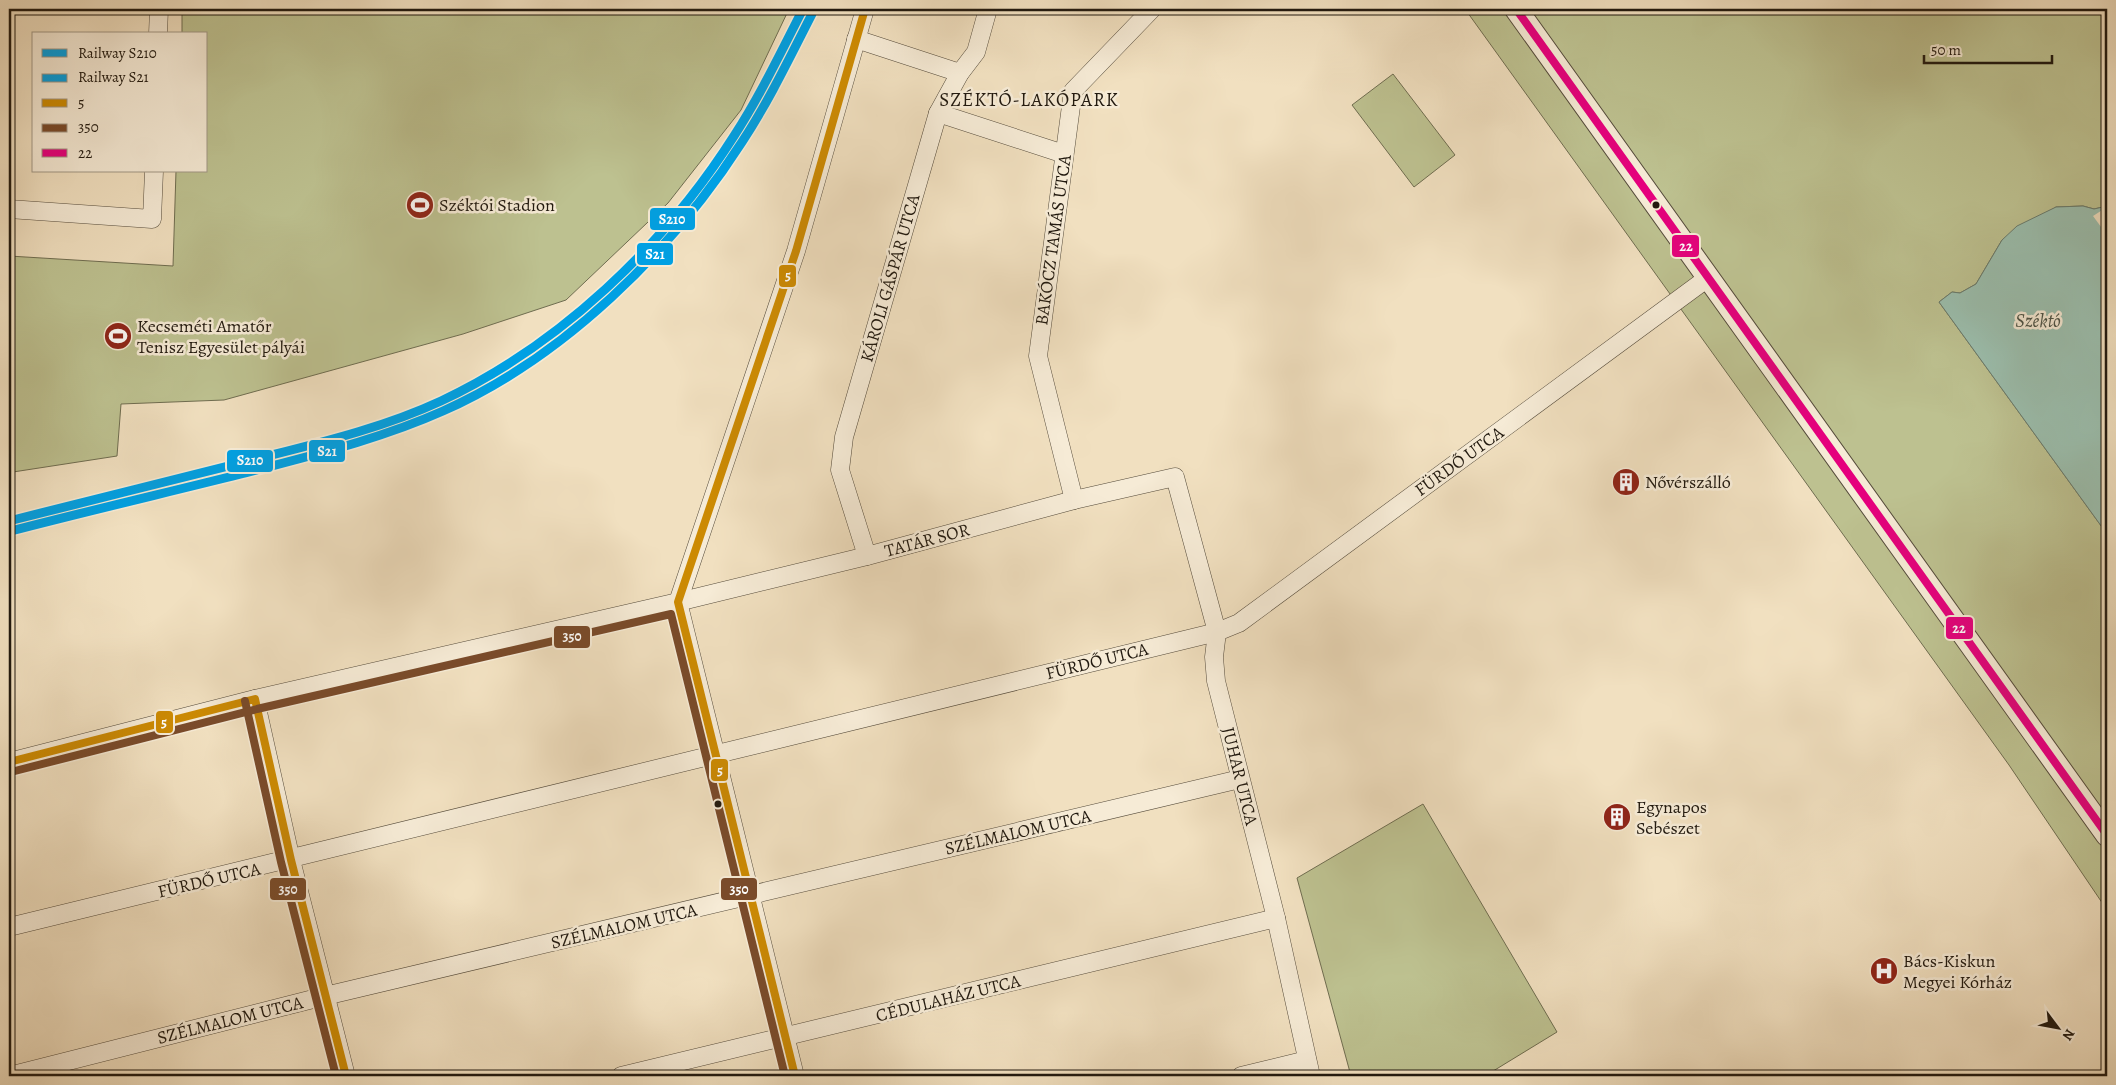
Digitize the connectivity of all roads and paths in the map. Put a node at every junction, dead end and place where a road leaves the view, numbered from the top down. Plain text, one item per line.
1 (159, 9) edge
2 (865, 9) edge
3 (988, 9) edge
4 (1152, 9) edge
5 (1516, 9) edge
6 (158, 32) edge
7 (856, 39) junction
8 (960, 73) junction
9 (938, 113) junction
10 (1064, 154) junction
11 (154, 172) edge
12 (9, 209) edge
13 (1709, 277) junction
14 (1175, 477) joint
15 (1074, 500) junction
16 (867, 556) junction
17 (678, 602) junction
18 (1217, 632) junction
19 (255, 699) junction
20 (716, 754) junction
21 (9, 762) edge
22 (1240, 779) junction
23 (2107, 835) edge
24 (290, 860) junction
25 (750, 897) junction
26 (1276, 918) junction
27 (9, 927) edge
28 (325, 996) junction
29 (785, 1038) junction
30 (1309, 1068) edge
31 (9, 1076) edge
32 (346, 1076) edge
33 (621, 1076) edge
34 (794, 1076) edge
35 (1241, 1076) edge

1 - 6 street
2 - 7 street
3 - 8 street, KÁROLI GÁSPÁR UTCA
4 - 10 street, BAKÓCZ TAMÁS UTCA
5 - 13 street
7 - 8 street
7 - 17 street
8 - 9 street, KÁROLI GÁSPÁR UTCA
9 - 10 street
9 - 16 street, KÁROLI GÁSPÁR UTCA
10 - 15 street, BAKÓCZ TAMÁS UTCA
11 - 12 street
13 - 18 street, FÜRDŐ UTCA
13 - 23 street
14 - 15 street, TATÁR SOR
14 - 18 street, JUHAR UTCA
15 - 16 street, TATÁR SOR
16 - 17 street, TATÁR SOR
17 - 19 street, TATÁR SOR
17 - 20 street
18 - 20 street, FÜRDŐ UTCA
18 - 22 street, JUHAR UTCA
19 - 21 street, TATÁR SOR
19 - 24 street
20 - 24 street, FÜRDŐ UTCA
20 - 25 street
22 - 25 street, SZÉLMALOM UTCA
22 - 26 street, JUHAR UTCA
24 - 27 street, FÜRDŐ UTCA
24 - 28 street
25 - 28 street, SZÉLMALOM UTCA
25 - 29 street
26 - 29 street, CÉDULAHÁZ UTCA
26 - 30 street, JUHAR UTCA
28 - 31 street, SZÉLMALOM UTCA
28 - 32 street
29 - 33 street, CÉDULAHÁZ UTCA
29 - 34 street
30 - 35 street

